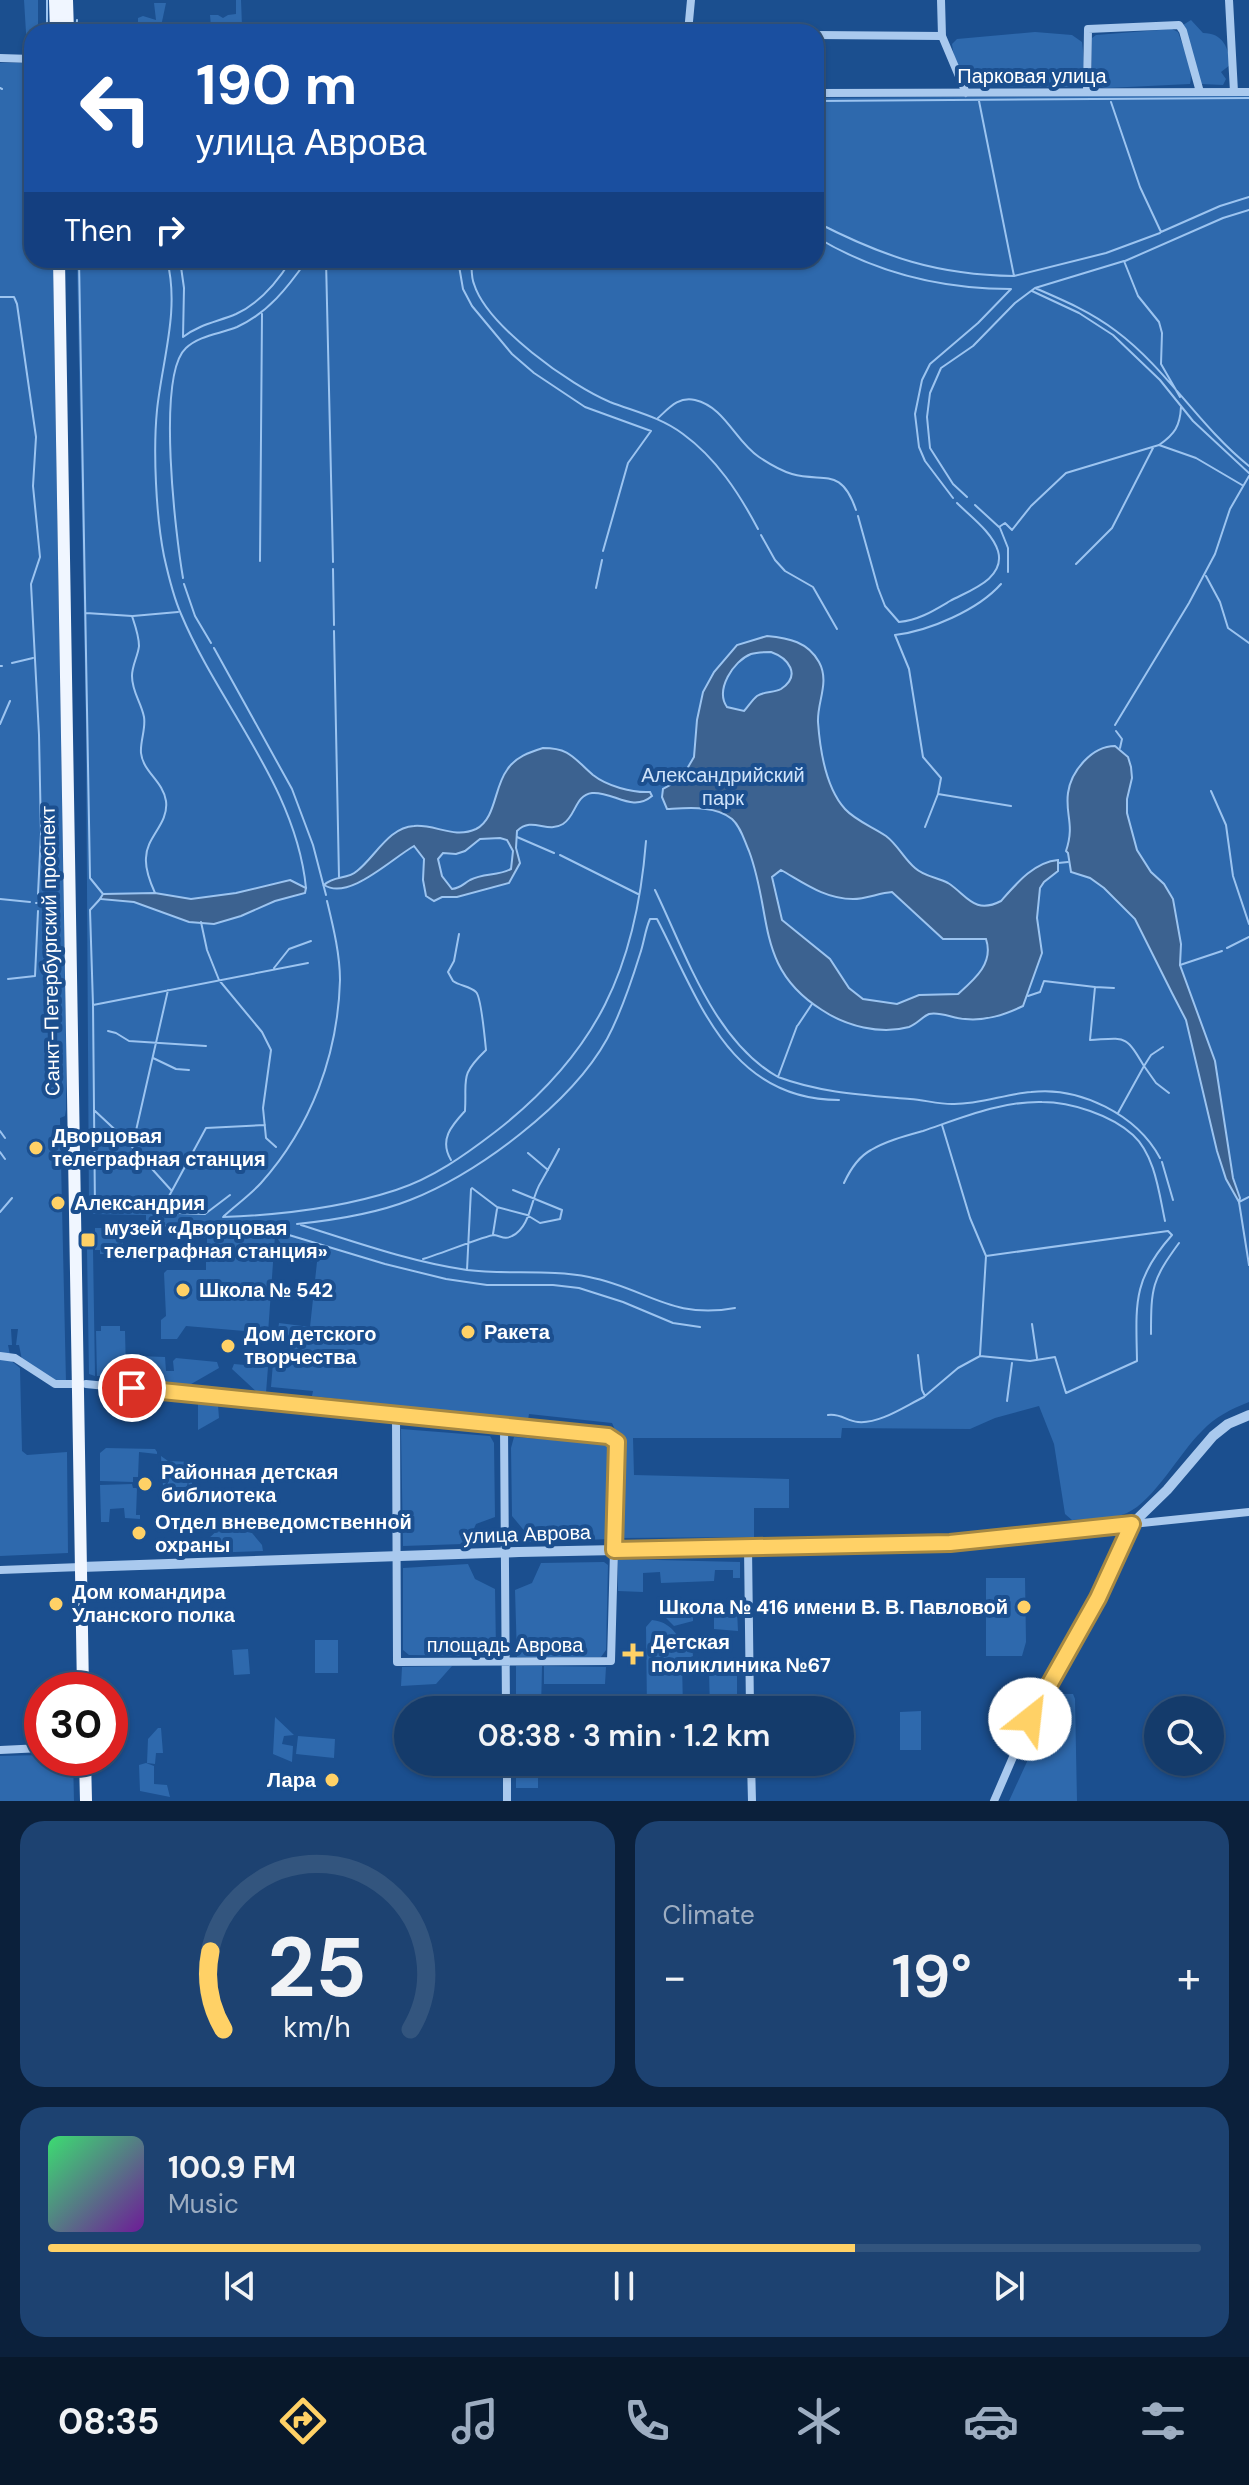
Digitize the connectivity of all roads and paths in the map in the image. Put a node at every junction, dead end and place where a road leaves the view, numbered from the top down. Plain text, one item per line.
1 (55, 0) edge
2 (67, 0) edge
3 (691, 0) edge
4 (941, 0) edge
5 (1229, 0) edge
6 (56, 24) edge
7 (68, 24) edge
8 (689, 24) edge
9 (824, 35) edge
10 (942, 36) junction
11 (0, 58) edge
12 (24, 59) edge
13 (1087, 92) junction
14 (1200, 92) junction
15 (1234, 92) junction
16 (1249, 92) edge
17 (824, 93) edge
18 (966, 93) junction
19 (59, 268) edge
20 (67, 268) edge
21 (0, 1356) edge
22 (82, 1384) junction
23 (396, 1415) junction
24 (1249, 1415) edge
25 (504, 1426) junction
26 (1249, 1512) edge
27 (1132, 1524) junction
28 (748, 1547) junction
29 (614, 1550) junction
30 (504, 1553) junction
31 (396, 1556) junction
32 (85, 1567) junction
33 (0, 1570) edge
34 (505, 1661) junction
35 (83, 1672) edge
36 (90, 1672) edge
37 (506, 1696) edge
38 (750, 1696) edge
39 (24, 1749) edge
40 (0, 1750) edge
41 (85, 1776) edge
42 (93, 1776) edge
43 (507, 1776) edge
44 (751, 1776) edge
45 (86, 1801) edge
46 (94, 1801) edge
47 (507, 1801) edge
48 (752, 1801) edge
49 (994, 1801) edge

1 - 6 main road
2 - 7 main road
3 - 8 street
4 - 10 street
5 - 15 street
9 - 10 street
10 - 18 street
11 - 12 street
13 - 14 street, Парковая улица
13 - 14 street
13 - 18 street, Парковая улица
14 - 15 street, Парковая улица
15 - 16 street, Парковая улица
17 - 18 street, Парковая улица
19 - 22 main road, Санкт-Петербургский проспект
20 - 22 main road, Санкт-Петербургский проспект
21 - 22 street
22 - 23 street
22 - 32 main road, Санкт-Петербургский проспект
23 - 25 street, площадь Аврова
23 - 31 street, площадь Аврова
24 - 27 street
25 - 29 street, площадь Аврова
25 - 30 street
26 - 27 street
27 - 28 street, улица Аврова
27 - 49 street
28 - 29 street, улица Аврова
28 - 38 street
29 - 30 street, улица Аврова
29 - 34 street, площадь Аврова
30 - 31 street, улица Аврова
30 - 34 street
31 - 32 street, улица Аврова
31 - 34 street, площадь Аврова
32 - 33 street, улица Аврова
32 - 35 main road, Санкт-Петербургский проспект
32 - 36 main road, Санкт-Петербургский проспект
34 - 37 street
39 - 40 street
41 - 45 main road
42 - 46 main road
43 - 47 street
44 - 48 street

